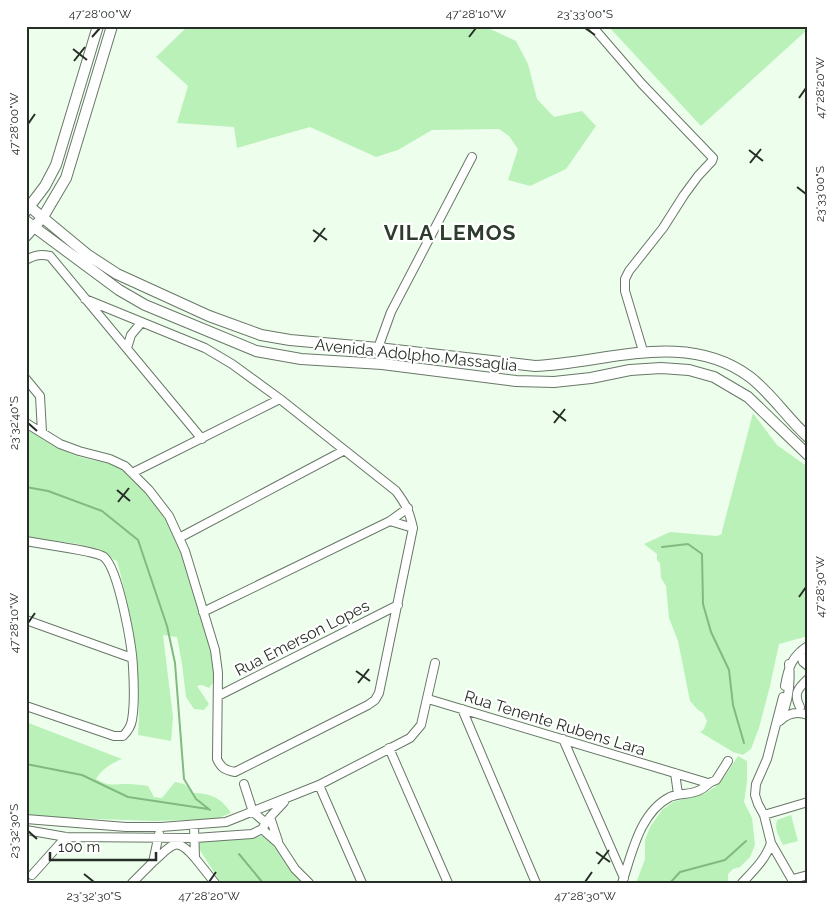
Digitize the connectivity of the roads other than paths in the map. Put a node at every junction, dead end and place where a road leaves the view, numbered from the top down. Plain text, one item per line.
1 (98, 26) edge
2 (112, 26) edge
3 (592, 26) edge
4 (472, 157) dead end
5 (28, 209) edge
6 (43, 217) junction
7 (30, 224) edge
8 (26, 236) edge
9 (26, 242) edge
10 (52, 242) junction
11 (26, 260) edge
12 (86, 299) junction
13 (142, 323) junction
14 (126, 348) junction
15 (378, 348) junction
16 (644, 351) junction
17 (626, 353) junction
18 (382, 364) junction
19 (630, 370) junction
20 (26, 379) edge
21 (280, 399) junction
22 (790, 418) junction
23 (26, 423) edge
24 (779, 428) junction
25 (42, 432) junction
26 (808, 437) edge
27 (202, 438) junction
28 (343, 451) junction
29 (808, 455) edge
30 (132, 473) junction
31 (408, 508) junction
32 (390, 521) junction
33 (413, 528) junction
34 (179, 538) junction
35 (26, 541) edge
36 (398, 605) junction
37 (203, 612) junction
38 (26, 620) edge
39 (808, 646) edge
40 (800, 652) junction
41 (132, 658) junction
42 (435, 663) dead end
43 (789, 664) junction
44 (808, 666) edge
45 (807, 679) edge
46 (785, 686) dead end
47 (802, 688) dead end
48 (218, 696) junction
49 (428, 699) junction
50 (782, 701) dead end
51 (26, 706) edge
52 (804, 709) edge
53 (462, 710) junction
54 (780, 721) junction
55 (563, 740) junction
56 (772, 740) junction
57 (389, 748) junction
58 (728, 761) dead end
59 (675, 773) junction
60 (708, 783) junction
61 (244, 784) dead end
62 (319, 785) junction
63 (678, 794) junction
64 (287, 798) junction
65 (808, 802) edge
66 (253, 812) junction
67 (764, 815) junction
68 (26, 819) edge
69 (266, 823) junction
70 (194, 825) junction
71 (161, 827) junction
72 (26, 830) edge
73 (66, 837) junction
74 (158, 838) junction
75 (195, 838) junction
76 (278, 843) junction
77 (771, 843) junction
78 (195, 858) junction
79 (153, 862) junction
80 (32, 875) dead end
81 (808, 875) edge
82 (623, 880) edge
83 (794, 881) edge
84 (132, 883) edge
85 (215, 883) edge
86 (309, 883) edge
87 (362, 883) edge
88 (448, 883) edge
89 (536, 883) edge
90 (742, 883) edge

1 - 5 main road
2 - 6 main road
3 - 16 street
4 - 15 street
5 - 6 main road, Avenida Adolpho Massaglia
6 - 7 main road
6 - 15 main road, Avenida Adolpho Massaglia
7 - 8 main road
7 - 10 main road, Avenida Adolpho Massaglia
9 - 10 main road
10 - 18 main road, Avenida Adolpho Massaglia
11 - 12 street
12 - 13 street
12 - 14 street
13 - 14 street
13 - 21 street
14 - 27 street
15 - 17 main road, Avenida Adolpho Massaglia
15 - 18 street
16 - 17 main road, Avenida Adolpho Massaglia
16 - 22 main road, Avenida Adolpho Massaglia
17 - 19 main road
18 - 19 main road, Avenida Adolpho Massaglia
19 - 24 main road, Avenida Adolpho Massaglia
20 - 25 street
21 - 27 street
21 - 28 street
22 - 24 street
22 - 26 main road, Avenida Adolpho Massaglia
23 - 25 street
24 - 29 main road, Avenida Adolpho Massaglia
25 - 30 street
27 - 30 street
28 - 31 street
28 - 34 street
30 - 34 street
31 - 32 street
31 - 33 street
32 - 33 street
32 - 37 street
33 - 36 street
34 - 37 street
35 - 41 street
36 - 48 street, Rua Emerson Lopes
36 - 48 street
37 - 48 street
38 - 41 street
39 - 40 street
40 - 43 street
40 - 44 street
41 - 51 street
42 - 49 street
43 - 46 street
43 - 54 street
45 - 47 street
45 - 52 street
49 - 53 street, Rua Tenente Rubens Lara
49 - 57 street
50 - 56 street
52 - 54 street
53 - 55 street, Rua Tenente Rubens Lara
53 - 89 street
54 - 56 street
55 - 59 street, Rua Tenente Rubens Lara
55 - 82 street
56 - 67 street
57 - 62 street
57 - 88 street
58 - 60 street
59 - 60 street, Rua Tenente Rubens Lara
59 - 63 street
60 - 63 street
61 - 66 street
62 - 64 street
62 - 87 street
63 - 82 street
64 - 66 street
64 - 69 street
65 - 67 street
66 - 69 street
66 - 70 street
67 - 77 street
68 - 71 street
69 - 75 street
69 - 76 street
69 - 76 street
70 - 71 street
70 - 75 street
71 - 74 street
72 - 73 street
73 - 74 street
73 - 80 street
74 - 75 street
74 - 79 street
75 - 78 street
76 - 86 street
77 - 83 street
77 - 90 street
78 - 79 street
78 - 85 street
79 - 84 street
81 - 83 street

